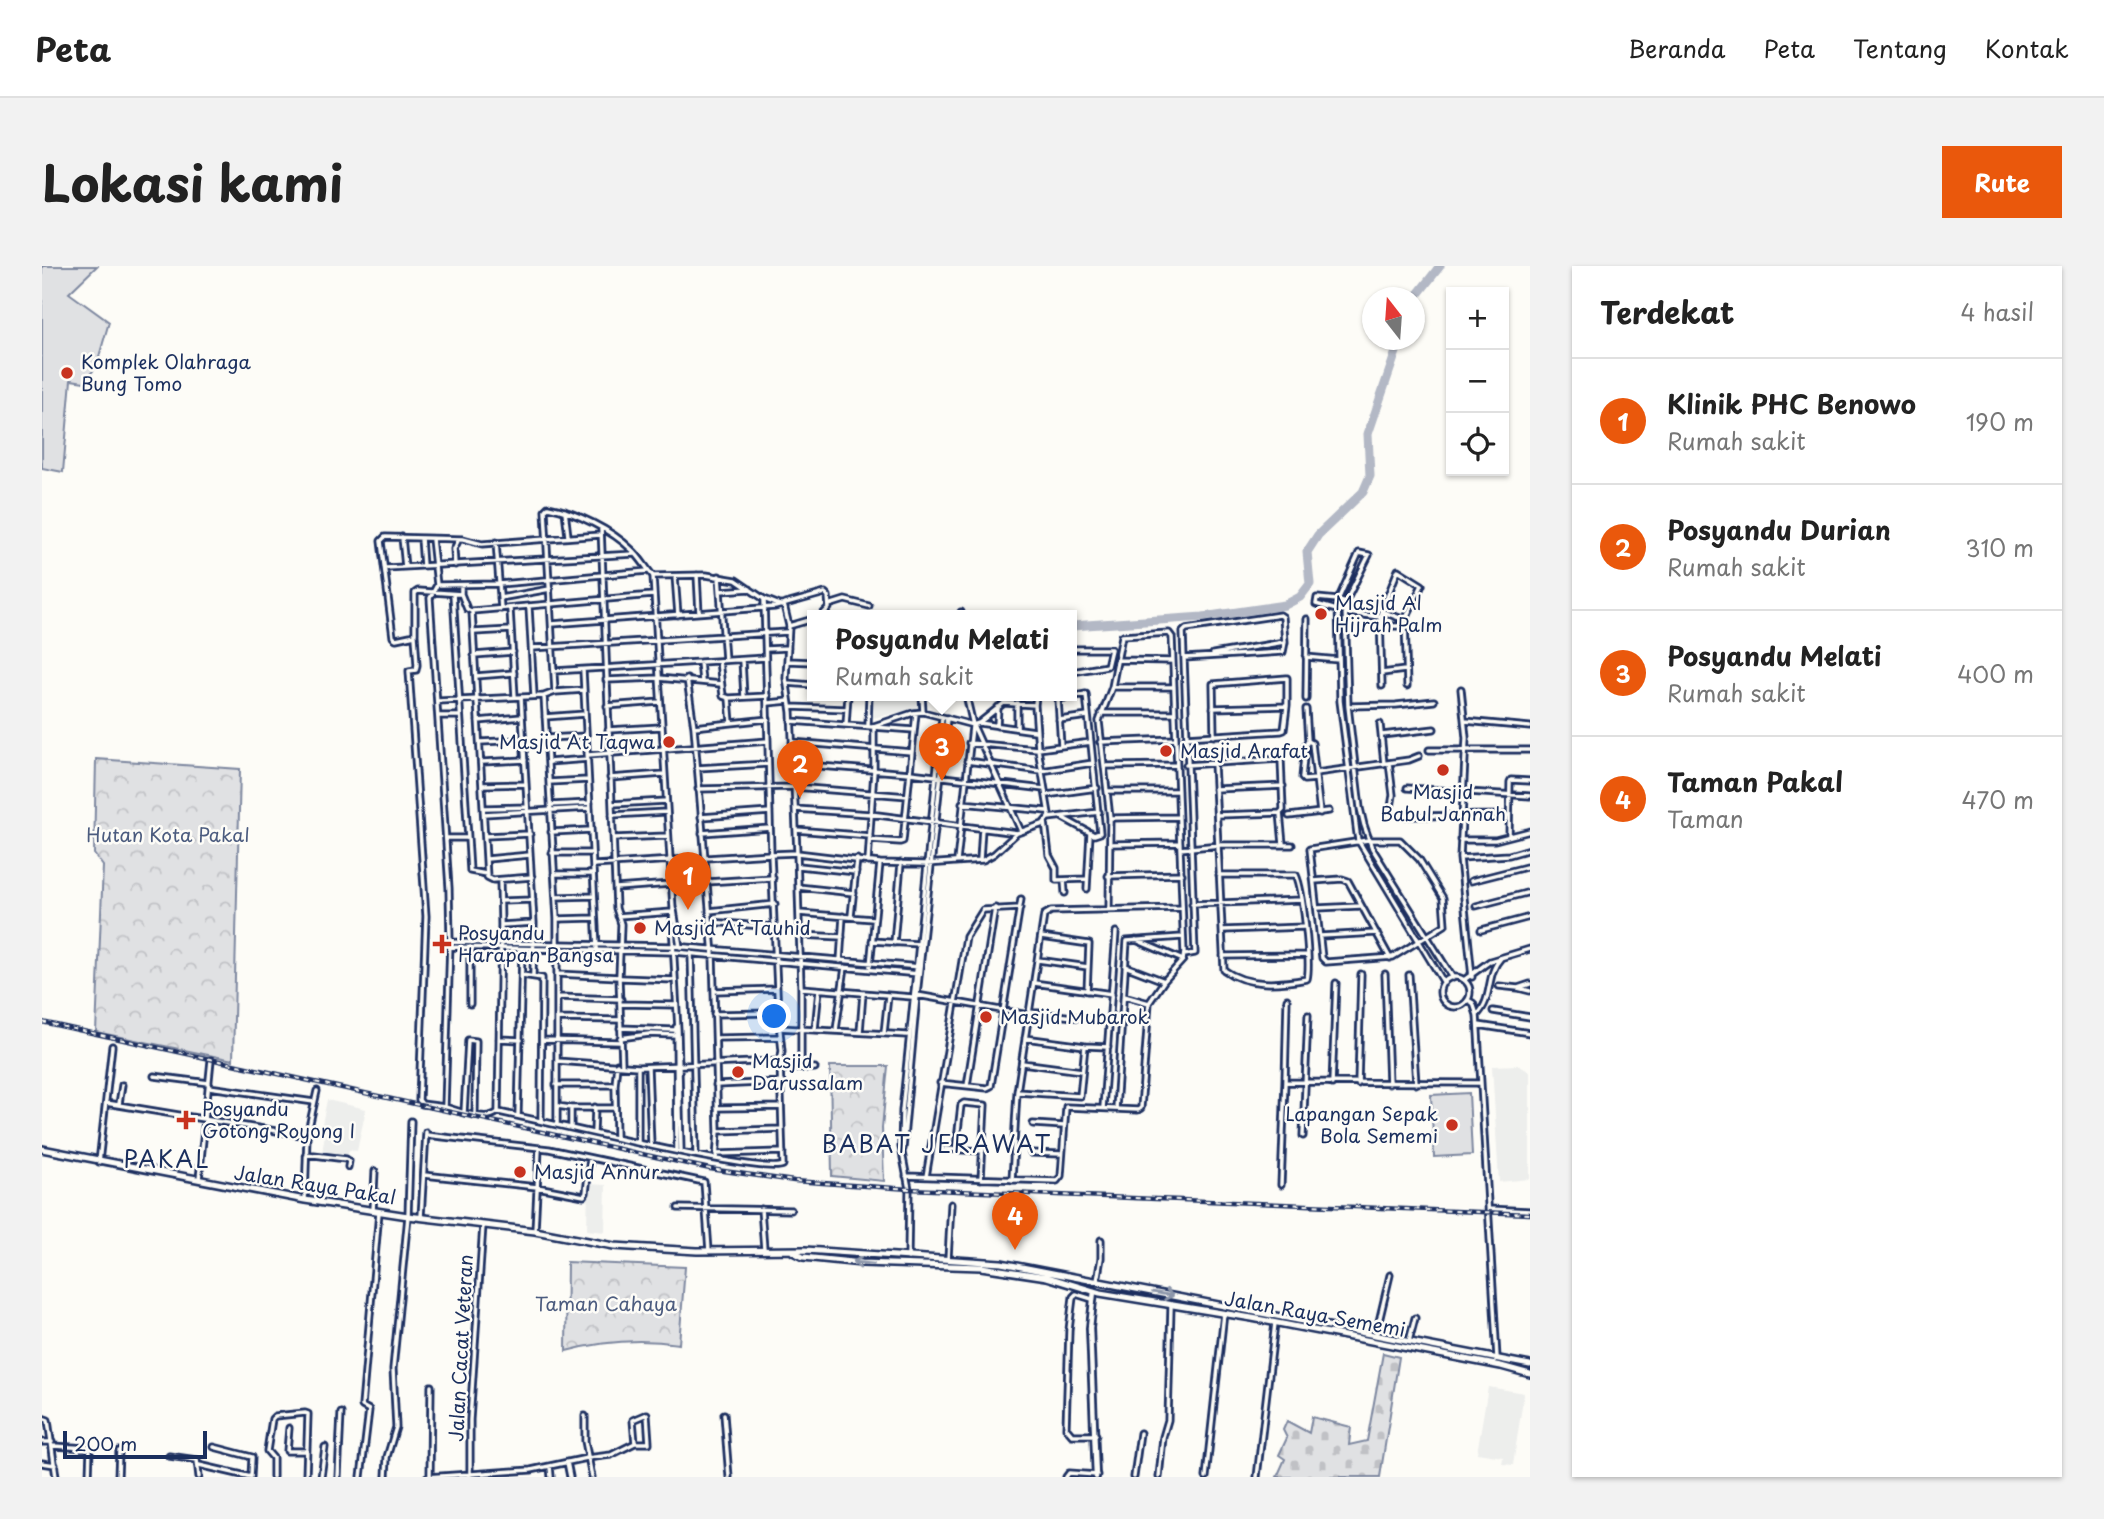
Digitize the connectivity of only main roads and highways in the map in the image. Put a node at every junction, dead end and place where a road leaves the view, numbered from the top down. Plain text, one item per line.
1 (42, 1149) edge
2 (793, 1252) junction
3 (1328, 1325) junction
4 (1327, 1333) junction
5 (1391, 1341) junction
6 (1530, 1365) edge
7 (1530, 1374) edge

1 - 2 main road, Jalan Raya Pakal
2 -> 3 main road, Jalan Raya Sememi
4 -> 2 main road, Jalan Raya Sememi
3 - 4 main road
3 - 5 main road, Jalan Raya Sememi
4 - 5 main road, Jalan Raya Sememi
5 - 6 main road, Jalan Raya Sememi
5 - 7 main road, Jalan Raya Sememi

